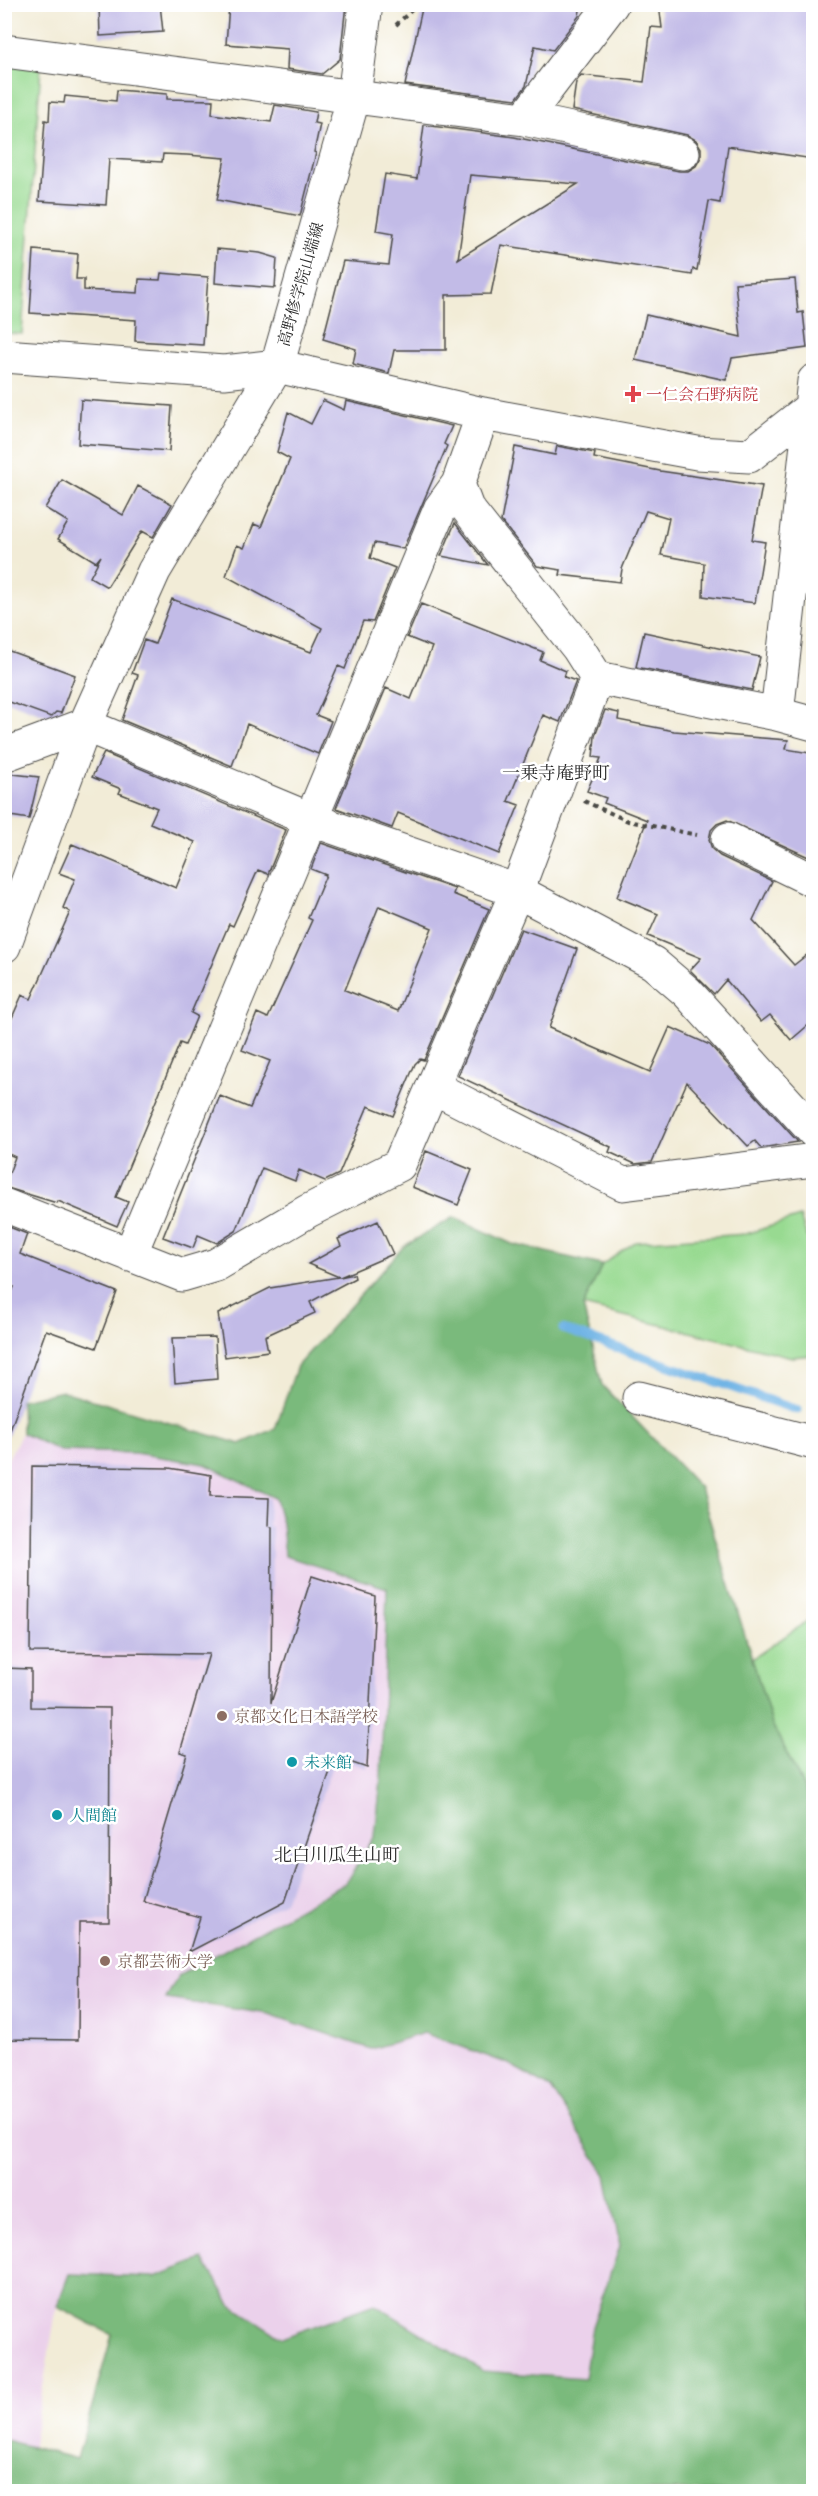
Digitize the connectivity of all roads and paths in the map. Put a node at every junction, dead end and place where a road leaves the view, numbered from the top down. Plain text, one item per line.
1 (366, 4) edge
2 (612, 4) edge
3 (4, 51) edge
4 (354, 96) junction
5 (524, 119) junction
6 (683, 153) dead end
7 (4, 356) edge
8 (277, 366) junction
9 (812, 400) edge
10 (483, 414) junction
11 (458, 484) junction
12 (597, 678) junction
13 (777, 714) junction
14 (813, 724) edge
15 (85, 725) junction
16 (4, 755) edge
17 (556, 789) junction
18 (312, 820) junction
19 (728, 839) joint
20 (813, 881) edge
21 (517, 891) junction
22 (4, 946) edge
23 (433, 1087) junction
24 (813, 1132) edge
25 (813, 1160) edge
26 (4, 1205) edge
27 (130, 1255) junction
28 (639, 1398) dead end
29 (813, 1443) edge

1 - 4 street, 高野修学院山端線
2 - 5 street
3 - 4 street
4 - 5 street
4 - 8 street, 高野修学院山端線
5 - 6 street
7 - 8 street, 高野修学院山端線
8 - 10 street
8 - 15 street
9 - 10 street
9 - 13 street
10 - 11 street
11 - 12 street
11 - 18 street
12 - 13 street
12 - 17 street
13 - 14 street
15 - 16 street
15 - 18 street
15 - 22 street
17 - 19 path
17 - 21 street
18 - 21 street
18 - 27 street
19 - 20 street
21 - 23 street
21 - 24 street
23 - 25 street
23 - 27 street
26 - 27 street
28 - 29 street

